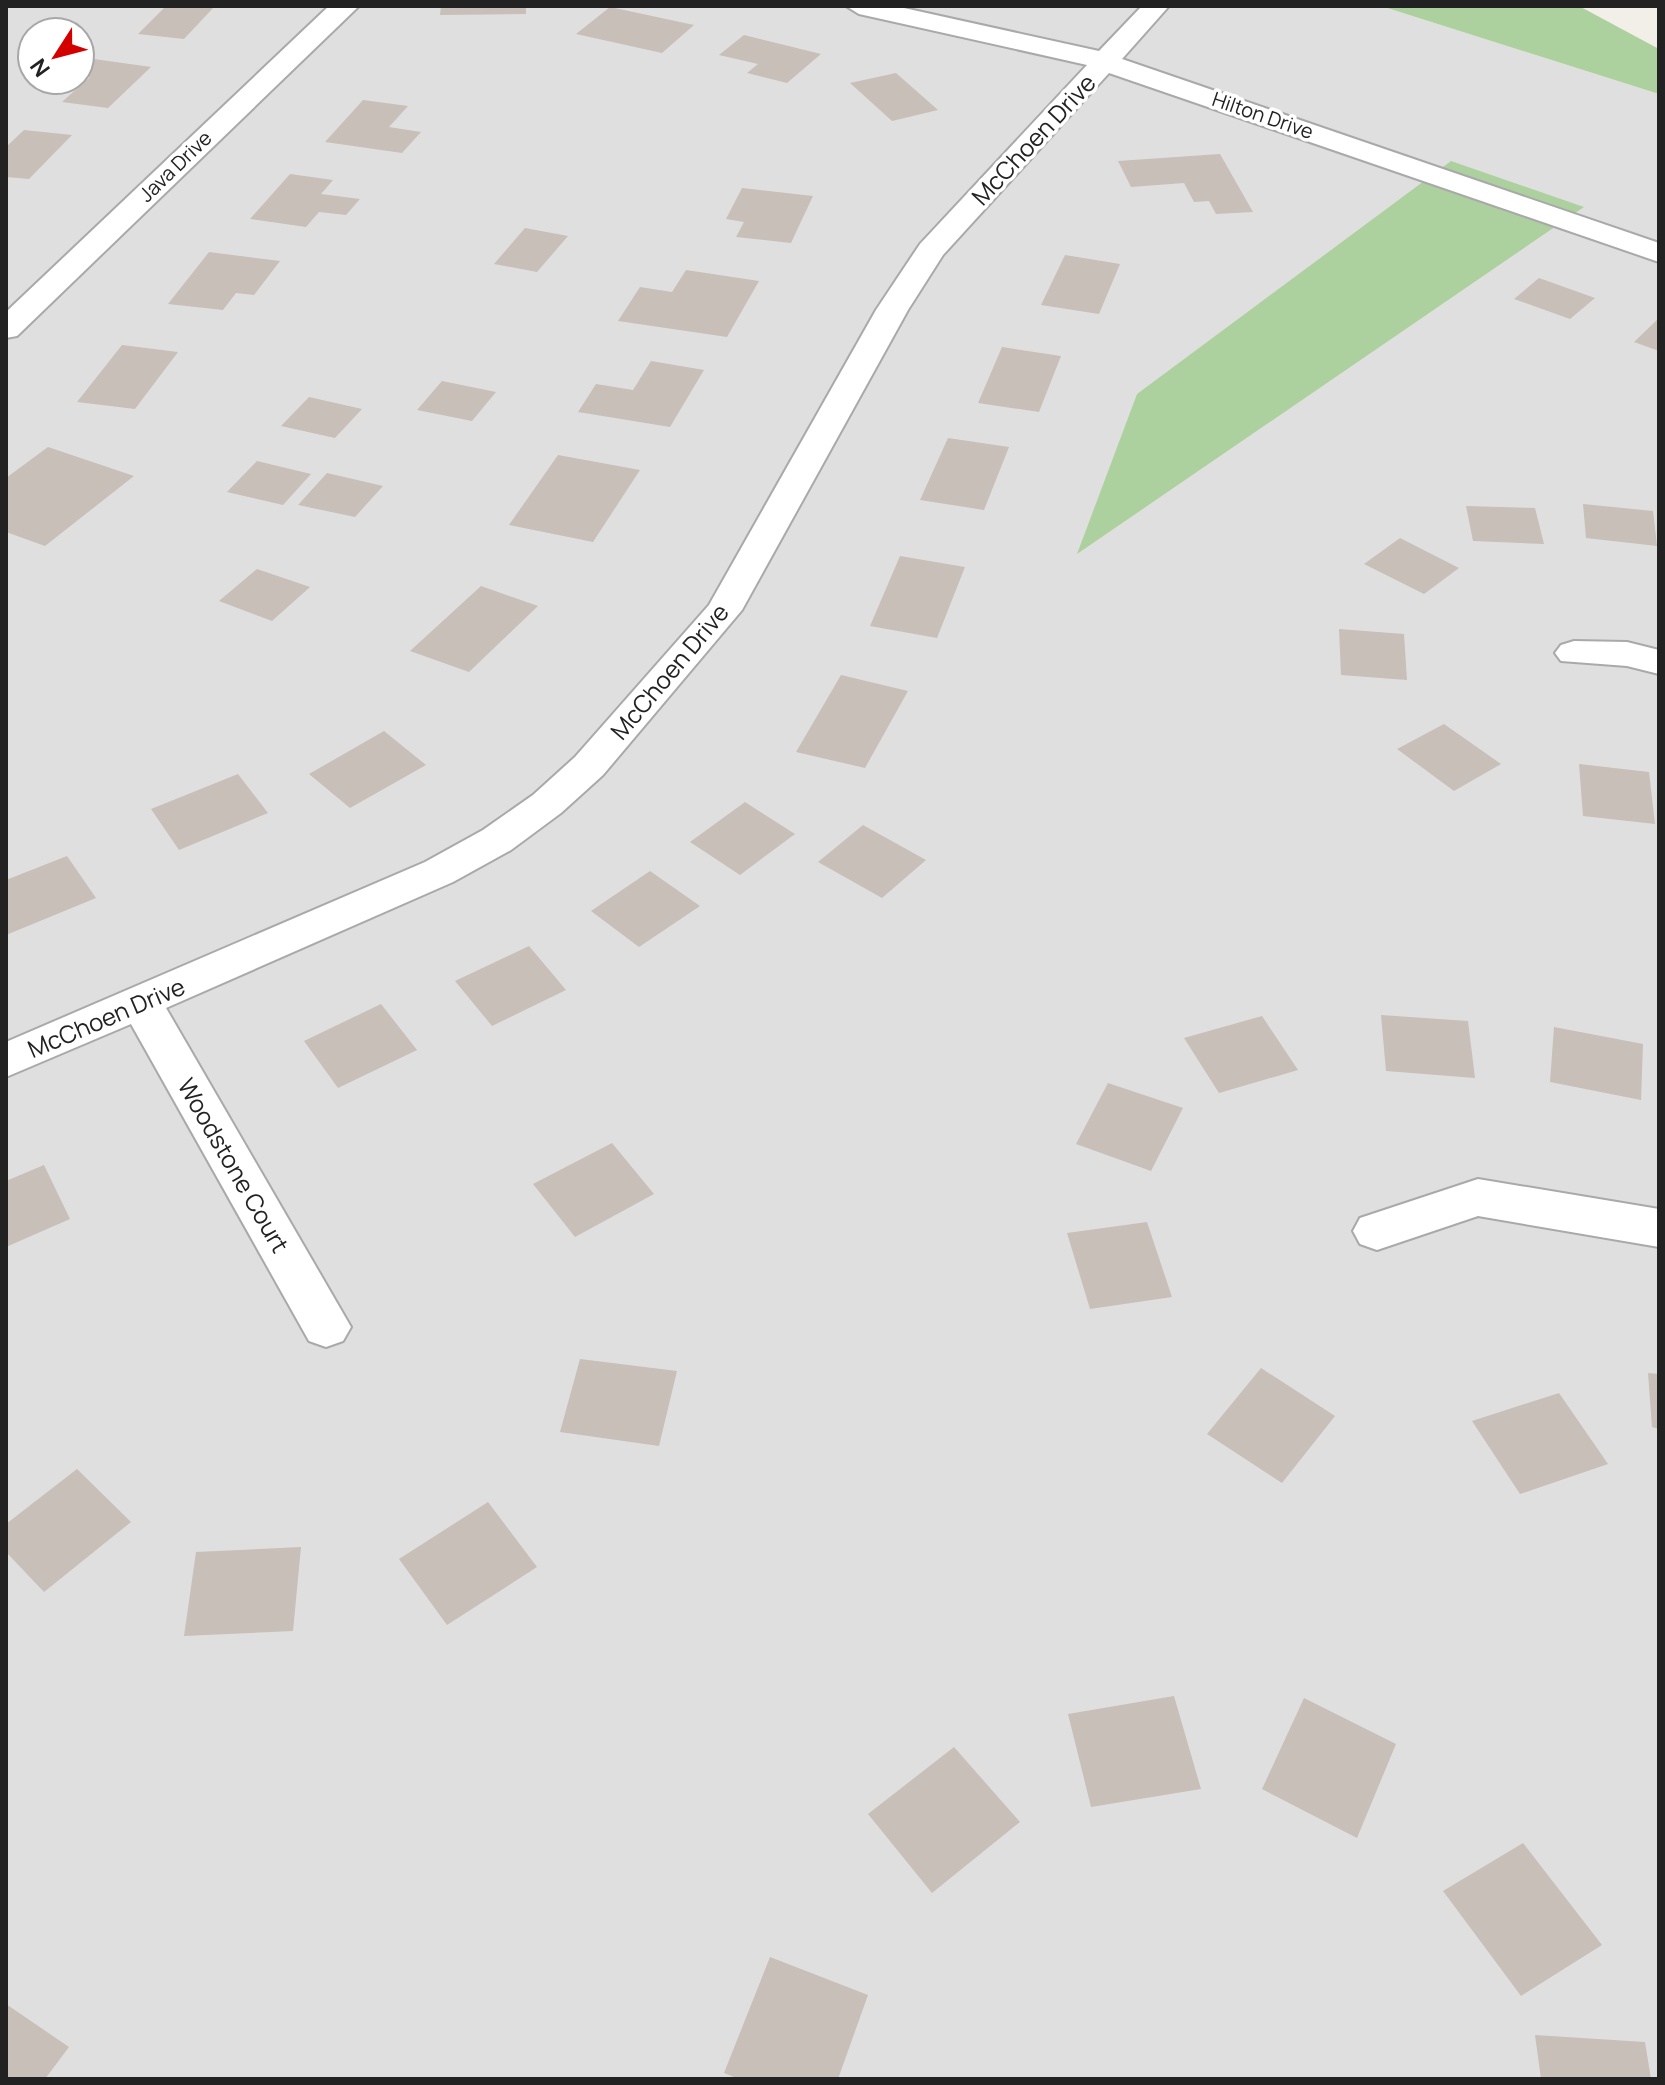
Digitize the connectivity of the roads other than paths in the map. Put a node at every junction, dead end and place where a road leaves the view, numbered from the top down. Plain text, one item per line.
1 (346, 6) edge
2 (859, 6) edge
3 (1156, 6) edge
4 (1105, 62) junction
5 (1659, 253) edge
6 (6, 329) edge
7 (1574, 653) dead end
8 (1659, 662) edge
9 (141, 1002) junction
10 (6, 1060) edge
11 (1659, 1228) edge
12 (1377, 1231) dead end
13 (326, 1327) dead end

1 - 6 street, Java Drive
2 - 4 street, Hilton Drive
3 - 4 street, McChoen Drive
4 - 5 street, Hilton Drive
4 - 9 street, McChoen Drive
7 - 8 street
9 - 10 street, McChoen Drive
9 - 13 street, Woodstone Court
11 - 12 street

